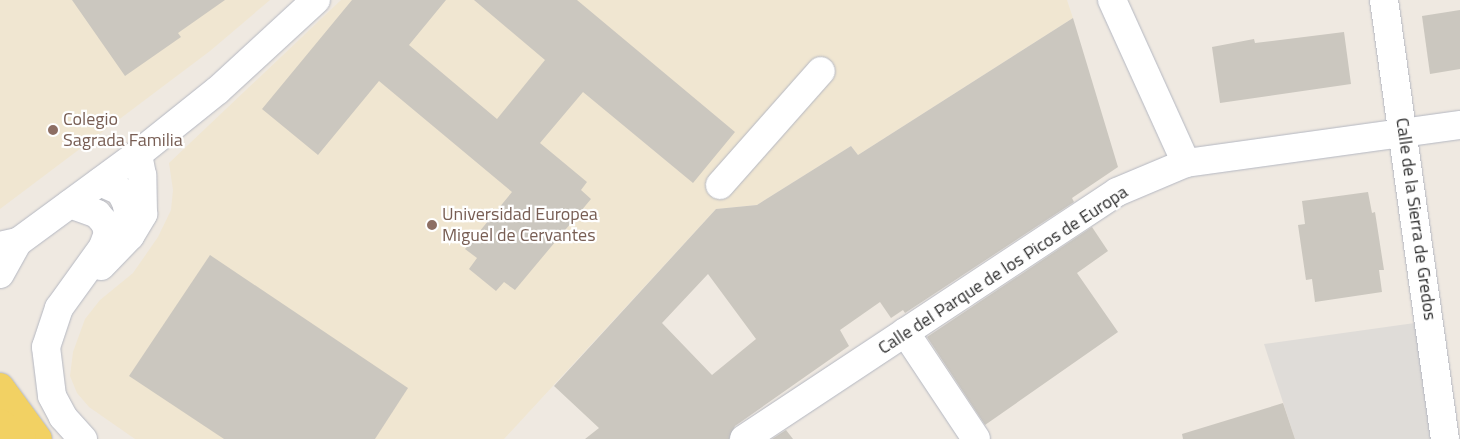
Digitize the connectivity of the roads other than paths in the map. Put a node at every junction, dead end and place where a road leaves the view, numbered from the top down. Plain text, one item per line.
1 (316, 0) edge
2 (1112, 0) edge
3 (1384, 0) edge
4 (821, 71) dead end
5 (1460, 125) edge
6 (1405, 133) junction
7 (138, 154) junction
8 (1186, 163) junction
9 (100, 182) junction
10 (720, 185) dead end
11 (70, 204) junction
12 (9, 244) edge
13 (120, 246) junction
14 (0, 274) edge
15 (59, 308) junction
16 (905, 332) junction
17 (0, 387) edge
18 (0, 423) edge
19 (22, 439) edge
20 (38, 439) edge
21 (83, 439) edge
22 (744, 439) edge
23 (976, 439) edge
24 (1445, 439) edge

1 - 7 street
2 - 8 street
3 - 6 street, Calle de la Sierra de Gredos
4 - 10 street
5 - 6 street, Calle del Parque de los Picos de Europa
6 - 8 street, Calle del Parque de los Picos de Europa
6 - 24 street, Calle de la Sierra de Gredos
7 - 9 street
7 - 13 street
8 - 16 street, Calle del Parque de los Picos de Europa
9 - 11 street
9 - 13 street
11 - 12 street
11 - 15 street
12 - 14 street
13 - 15 street
15 - 21 street
16 - 22 street, Calle del Parque de los Picos de Europa
16 - 23 street
17 - 20 main road
18 - 19 main road

